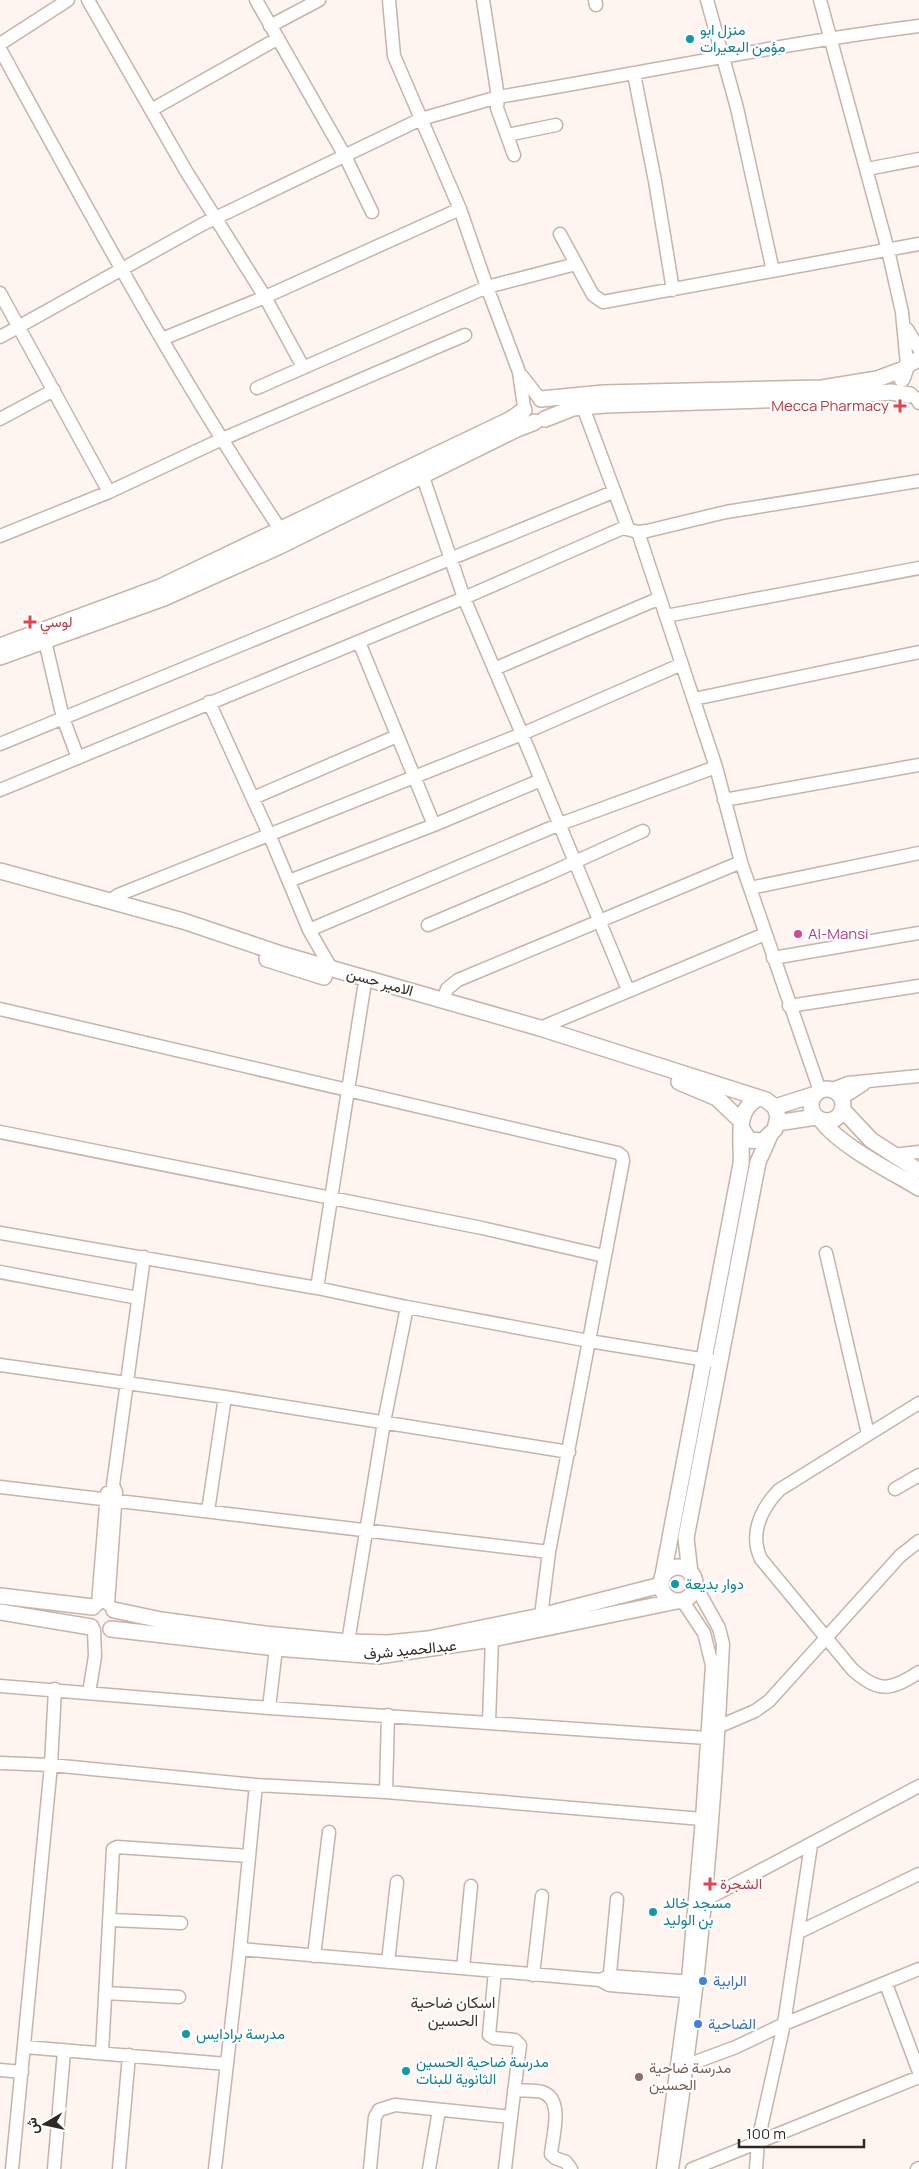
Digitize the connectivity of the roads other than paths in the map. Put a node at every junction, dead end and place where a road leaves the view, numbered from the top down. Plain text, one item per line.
1 (68, 0) edge
2 (88, 0) edge
3 (256, 0) edge
4 (320, 0) edge
5 (389, 0) edge
6 (483, 0) edge
7 (707, 0) edge
8 (820, 0) edge
9 (270, 26) junction
10 (919, 26) edge
11 (831, 37) junction
12 (277, 39) junction
13 (0, 44) edge
14 (0, 49) edge
15 (725, 56) junction
16 (634, 74) junction
17 (498, 96) junction
18 (151, 110) junction
19 (421, 119) junction
20 (556, 125) dead end
21 (507, 135) junction
22 (514, 155) dead end
23 (345, 156) junction
24 (919, 159) edge
25 (867, 169) junction
26 (460, 209) junction
27 (372, 212) dead end
28 (215, 218) junction
29 (560, 234) dead end
30 (919, 244) edge
31 (888, 250) junction
32 (576, 264) junction
33 (121, 271) junction
34 (773, 271) junction
35 (486, 287) junction
36 (673, 290) junction
37 (0, 292) edge
38 (265, 297) junction
39 (902, 312) junction
40 (18, 327) junction
41 (466, 335) dead end
42 (0, 337) edge
43 (162, 339) junction
44 (919, 349) edge
45 (910, 364) edge
46 (303, 368) junction
47 (519, 372) junction
48 (887, 377) junction
49 (257, 388) dead end
50 (54, 390) junction
51 (891, 392) junction
52 (540, 399) junction
53 (916, 399) edge
54 (583, 407) junction
55 (524, 409) junction
56 (0, 419) edge
57 (540, 420) junction
58 (220, 440) junction
59 (423, 477) junction
60 (919, 481) edge
61 (108, 492) junction
62 (613, 492) junction
63 (280, 530) junction
64 (633, 530) junction
65 (0, 536) edge
66 (450, 558) junction
67 (919, 568) edge
68 (464, 598) junction
69 (660, 598) junction
70 (666, 616) junction
71 (45, 641) junction
72 (359, 642) junction
73 (0, 646) edge
74 (919, 652) edge
75 (0, 657) edge
76 (682, 664) junction
77 (494, 669) junction
78 (694, 699) junction
79 (209, 702) junction
80 (63, 718) junction
81 (522, 734) junction
82 (397, 736) junction
83 (0, 744) edge
84 (78, 758) junction
85 (919, 764) edge
86 (716, 767) junction
87 (414, 777) junction
88 (541, 780) junction
89 (0, 790) edge
90 (253, 798) junction
91 (724, 800) junction
92 (560, 824) junction
93 (434, 825) junction
94 (643, 831) dead end
95 (269, 834) junction
96 (919, 853) edge
97 (576, 861) junction
98 (741, 862) junction
99 (0, 871) edge
100 (0, 880) edge
101 (289, 881) junction
102 (750, 888) junction
103 (109, 902) junction
104 (600, 919) junction
105 (428, 925) dead end
106 (310, 930) junction
107 (919, 932) edge
108 (764, 934) junction
109 (773, 958) junction
110 (301, 960) junction
111 (331, 968) junction
112 (919, 986) edge
113 (364, 988) junction
114 (628, 990) junction
115 (442, 1004) junction
116 (789, 1006) junction
117 (0, 1009) edge
118 (540, 1028) junction
119 (919, 1076) edge
120 (349, 1089) junction
121 (830, 1097) junction
122 (759, 1098) junction
123 (775, 1107) junction
124 (819, 1119) junction
125 (742, 1125) junction
126 (773, 1130) junction
127 (0, 1132) edge
128 (919, 1152) edge
129 (893, 1155) junction
130 (919, 1171) edge
131 (919, 1188) edge
132 (331, 1198) junction
133 (0, 1232) edge
134 (826, 1253) dead end
135 (604, 1256) junction
136 (144, 1257) junction
137 (0, 1272) edge
138 (316, 1288) junction
139 (138, 1298) junction
140 (407, 1307) junction
141 (589, 1341) junction
142 (713, 1361) junction
143 (0, 1365) edge
144 (128, 1384) junction
145 (225, 1397) junction
146 (919, 1403) edge
147 (384, 1422) junction
148 (868, 1434) junction
149 (569, 1452) junction
150 (919, 1475) edge
151 (0, 1487) edge
152 (895, 1489) dead end
153 (110, 1501) junction
154 (208, 1511) junction
155 (366, 1531) junction
156 (919, 1541) edge
157 (549, 1552) junction
158 (692, 1579) junction
159 (662, 1580) junction
160 (0, 1596) edge
161 (679, 1601) junction
162 (103, 1606) junction
163 (0, 1612) edge
164 (541, 1616) junction
165 (101, 1630) junction
166 (826, 1638) junction
167 (492, 1639) junction
168 (348, 1642) junction
169 (276, 1648) junction
170 (919, 1672) edge
171 (0, 1686) edge
172 (55, 1690) junction
173 (89, 1693) junction
174 (269, 1708) junction
175 (388, 1715) junction
176 (489, 1722) junction
177 (720, 1726) junction
178 (707, 1738) junction
179 (0, 1763) edge
180 (51, 1765) junction
181 (256, 1785) junction
182 (919, 1786) edge
183 (386, 1792) junction
184 (702, 1819) junction
185 (329, 1832) dead end
186 (811, 1845) junction
187 (248, 1856) junction
188 (919, 1874) edge
189 (397, 1882) dead end
190 (471, 1886) dead end
191 (542, 1896) dead end
192 (707, 1899) junction
193 (617, 1900) dead end
194 (111, 1920) junction
195 (181, 1923) dead end
196 (799, 1932) junction
197 (240, 1949) junction
198 (314, 1956) junction
199 (388, 1962) junction
200 (689, 1962) junction
201 (463, 1968) junction
202 (919, 1969) edge
203 (495, 1971) junction
204 (533, 1974) junction
205 (661, 1979) junction
206 (606, 1980) junction
207 (886, 1984) junction
208 (692, 1987) junction
209 (106, 1993) junction
210 (179, 1997) dead end
211 (784, 2024) junction
212 (25, 2047) junction
213 (64, 2051) junction
214 (102, 2053) junction
215 (129, 2055) junction
216 (227, 2064) junction
217 (682, 2067) junction
218 (0, 2070) edge
219 (22, 2072) junction
220 (919, 2072) edge
221 (919, 2077) edge
222 (514, 2090) junction
223 (439, 2110) junction
224 (511, 2117) junction
225 (758, 2141) junction
226 (12, 2169) edge
227 (54, 2169) edge
228 (119, 2169) edge
229 (215, 2169) edge
230 (370, 2169) edge
231 (429, 2169) edge
232 (505, 2169) edge
233 (571, 2169) edge
234 (663, 2169) edge
235 (672, 2169) edge
236 (692, 2169) edge
237 (756, 2169) edge

1 - 13 street
2 - 18 street
3 - 9 street
4 - 9 street
5 - 19 street
6 - 17 street
7 - 15 street
8 - 11 street
9 - 12 street
10 - 11 street
11 - 15 street
11 - 25 street
12 - 18 street
12 - 23 street
14 - 33 street
15 - 16 street
15 - 34 street
16 - 17 street
16 - 36 street
17 - 19 street
17 - 21 street
18 - 28 street
19 - 23 street
19 - 26 street
20 - 21 street
21 - 22 street
23 - 27 street
23 - 28 street
24 - 25 street
25 - 31 street
26 - 35 street
26 - 38 street
28 - 33 street
28 - 38 street
29 - 32 street
30 - 31 street
31 - 34 street
31 - 39 street
32 - 35 street
32 - 36 street
33 - 40 street
33 - 43 street
34 - 36 street
35 - 46 street
35 - 47 street
37 - 40 street
38 - 43 street
38 - 46 street
39 - 44 street
39 - 45 street
40 - 42 street
40 - 50 street
41 - 58 street
43 - 58 street
45 - 48 main road
45 - 53 main road
46 - 49 street
47 - 52 street
47 - 55 street
48 - 51 main road
48 - 52 main road
50 - 56 street
50 - 61 street
51 - 53 main road
51 - 54 main road
52 - 55 main road
52 - 57 main road
54 - 57 main road
54 - 62 street
55 - 57 main road
55 - 63 main road
57 - 59 main road
58 - 61 street
58 - 63 street
59 - 66 street
59 - 71 main road
60 - 64 street
61 - 65 street
62 - 64 street
62 - 66 street
63 - 73 main road
64 - 68 street
64 - 69 street
66 - 68 street
66 - 80 street
67 - 70 street
68 - 72 street
68 - 77 street
69 - 70 street
69 - 77 street
70 - 76 street
71 - 75 main road
71 - 80 street
72 - 79 street
72 - 82 street
74 - 78 street
76 - 78 street
76 - 81 street
77 - 81 street
78 - 86 street
79 - 84 street
79 - 90 street
80 - 83 street
80 - 84 street
81 - 87 street
81 - 88 street
82 - 87 street
82 - 90 street
84 - 89 street
85 - 91 street
86 - 91 street
86 - 92 street
87 - 93 street
87 - 95 street
88 - 92 street
88 - 93 street
90 - 95 street
91 - 98 street
92 - 97 street
92 - 106 street
93 - 101 street
94 - 97 street
95 - 101 street
95 - 103 street
96 - 102 street
97 - 104 street
97 - 105 street
98 - 102 street
98 - 104 street
99 - 103 main road, الامير حسن
100 - 113 main road, الامير حسن
101 - 106 street
102 - 108 street
103 - 110 main road, الامير حسن
104 - 114 street
104 - 115 street
106 - 110 street
106 - 111 street
107 - 109 street
108 - 109 street
108 - 114 street
109 - 116 street
110 - 111 main road, الامير حسن
111 - 115 main road, الامير حسن
112 - 116 street
113 - 115 main road, الامير حسن
113 - 120 street
114 - 118 street
115 - 118 main road, الامير حسن
115 - 125 main road, الامير حسن
116 - 121 street
117 - 120 street
118 - 122 main road, الامير حسن
119 - 121 street
120 - 132 street
120 - 135 street
121 - 123 main road
121 - 124 main road
121 - 124 main road
121 - 129 main road
122 - 123 main road
122 - 125 main road
123 - 126 main road
124 - 126 main road
124 - 131 main road
125 - 126 main road, الامير حسن
125 - 142 main road
126 - 142 main road
127 - 132 street
128 - 129 street
129 - 130 main road
132 - 135 street
132 - 138 street
133 - 136 street
134 - 148 street
135 - 141 street
136 - 138 street
136 - 139 street
137 - 139 street
138 - 140 street
139 - 144 street
140 - 141 street
140 - 147 street
141 - 142 street
141 - 149 street
142 - 158 main road
142 - 159 main road
143 - 144 street
144 - 145 street
144 - 153 street
145 - 147 street
145 - 154 street
146 - 148 street
147 - 149 street
147 - 155 street
148 - 166 street
149 - 157 street
150 - 152 street
151 - 153 street
153 - 154 street
153 - 162 street
154 - 155 street
155 - 157 street
155 - 168 street
156 - 166 street
157 - 164 street
158 - 159 main road
158 - 161 main road
158 - 177 street
159 - 161 main road
159 - 164 main road, عبدالحميد شرف
160 - 162 main road, عبدالحميد شرف
161 - 167 main road, عبدالحميد شرف
161 - 178 street
162 - 165 main road
162 - 165 main road
162 - 168 main road, عبدالحميد شرف
163 - 165 main road, عبدالحميد شرف
164 - 168 main road, عبدالحميد شرف
165 - 169 main road, عبدالحميد شرف
165 - 173 street
166 - 170 street
166 - 177 street
167 - 169 main road, عبدالحميد شرف
167 - 176 street
169 - 174 street
171 - 172 street
172 - 173 street
172 - 180 street
173 - 174 street
174 - 175 street
175 - 176 street
175 - 183 street
176 - 178 street
177 - 192 street
178 - 184 street
179 - 180 street
180 - 181 street
180 - 212 street
181 - 183 street
181 - 187 street
182 - 186 street
183 - 184 street
184 - 200 street
185 - 198 street
186 - 192 street
186 - 196 street
187 - 194 street
187 - 197 street
188 - 196 street
189 - 199 street
190 - 201 street
191 - 204 street
192 - 208 street
193 - 206 street
194 - 195 street
194 - 209 street
196 - 211 street
197 - 198 street
197 - 216 street
198 - 199 street
199 - 201 street
200 - 205 street
200 - 208 street
201 - 203 street
202 - 207 street
203 - 204 street
203 - 222 street
204 - 206 street
205 - 206 street
205 - 208 street
206 - 208 street
207 - 211 street
207 - 220 street
208 - 217 street
209 - 210 street
209 - 214 street
211 - 217 street
211 - 225 street
212 - 213 street
212 - 219 street
213 - 214 street
213 - 227 street
214 - 215 street
215 - 216 street
215 - 228 street
216 - 229 street
217 - 234 street
217 - 235 street
218 - 219 street
219 - 226 street
221 - 225 street
222 - 224 street
222 - 233 street
223 - 224 street
223 - 230 street
223 - 231 street
224 - 232 street
225 - 236 street
225 - 237 street

